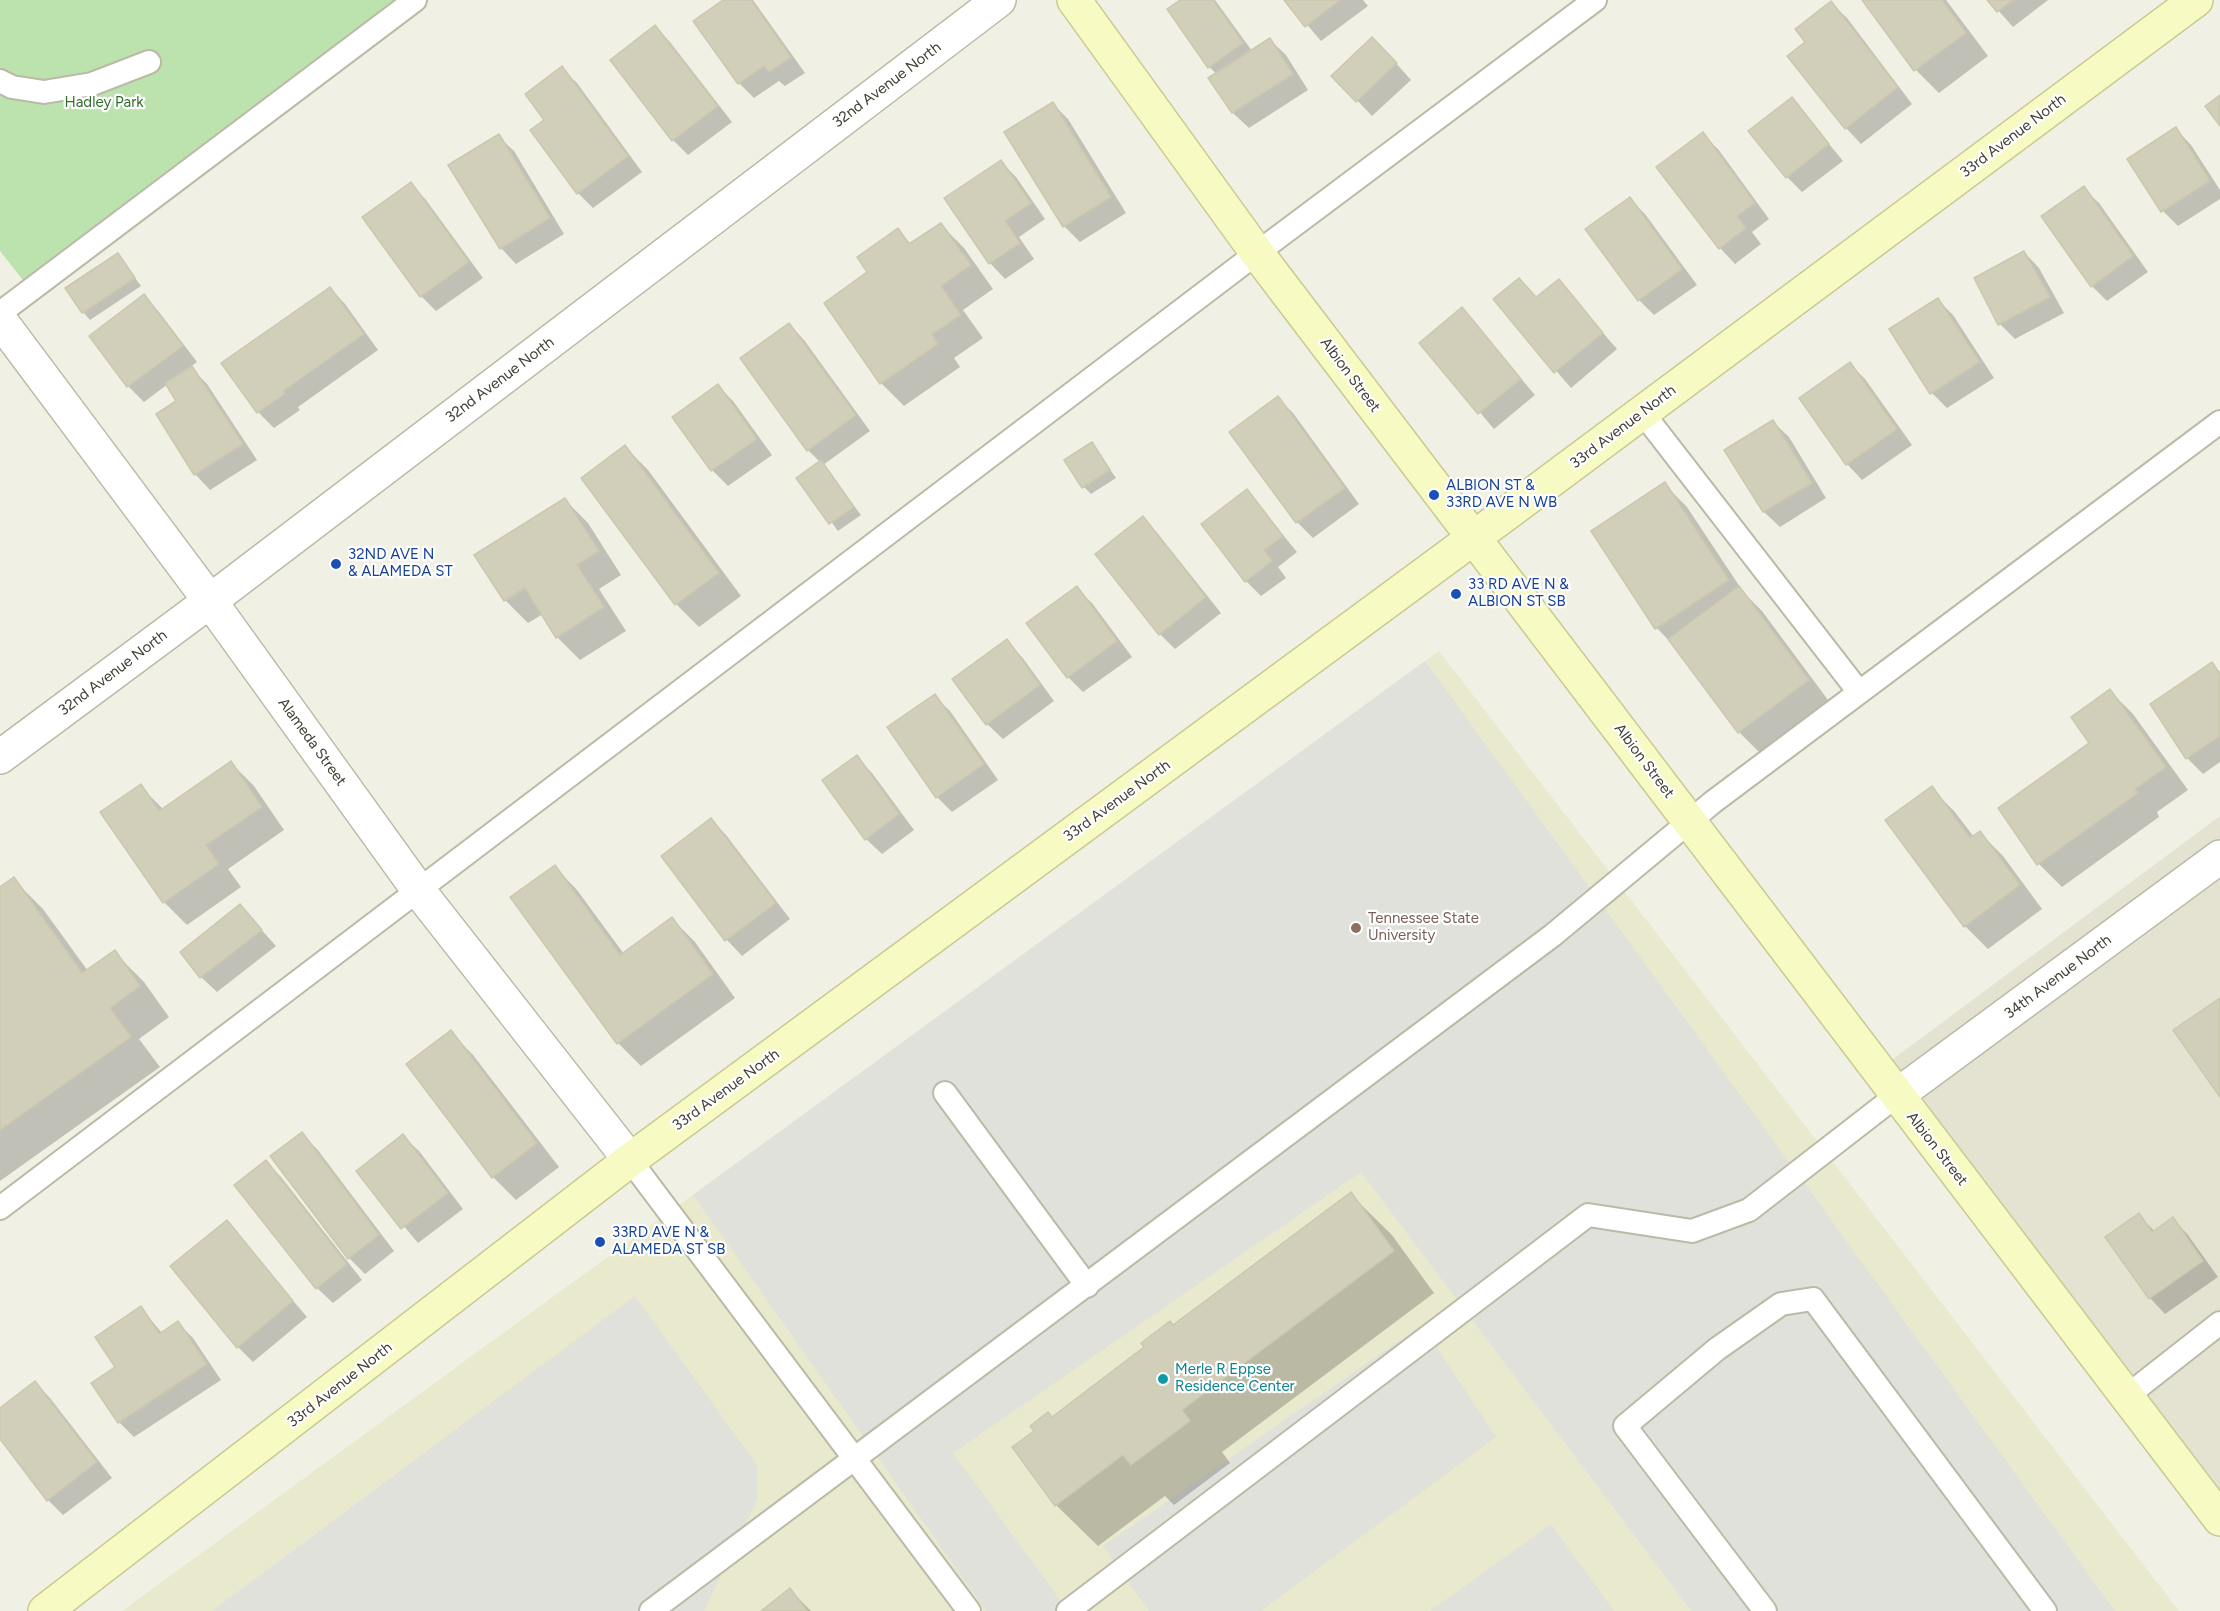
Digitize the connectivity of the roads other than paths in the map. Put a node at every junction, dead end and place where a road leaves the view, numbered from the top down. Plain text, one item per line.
1 (415, 0) edge
2 (999, 0) edge
3 (1074, 0) edge
4 (1595, 0) edge
5 (2196, 0) edge
6 (149, 62) dead end
7 (0, 81) edge
8 (1257, 253) junction
9 (0, 313) edge
10 (0, 320) edge
11 (1642, 412) junction
12 (2220, 422) edge
13 (1474, 538) junction
14 (210, 601) junction
15 (1859, 692) junction
16 (0, 758) edge
17 (1690, 822) junction
18 (2220, 857) edge
19 (419, 891) junction
20 (945, 1093) dead end
21 (1896, 1096) junction
22 (630, 1160) junction
23 (0, 1208) edge
24 (1087, 1286) junction
25 (2220, 1323) edge
26 (2127, 1396) junction
27 (855, 1460) junction
28 (2220, 1519) edge
29 (45, 1611) edge
30 (651, 1611) edge
31 (969, 1611) edge
32 (1068, 1611) edge
33 (1765, 1611) edge
34 (2045, 1611) edge

1 - 9 lane
2 - 14 street, 32nd Avenue North
3 - 8 street, Albion Street
4 - 8 lane
5 - 11 street, 33rd Avenue North
6 - 7 lane
8 - 13 street, Albion Street
8 - 19 lane
10 - 14 street, Alameda Street
11 - 13 street, 33rd Avenue North
11 - 15 lane
12 - 15 lane
13 - 17 street, Albion Street
13 - 22 street, 33rd Avenue North
14 - 16 street, 32nd Avenue North
14 - 19 street, Alameda Street
15 - 17 lane
17 - 21 street, Albion Street
17 - 24 lane
18 - 21 street, 34th Avenue North
19 - 22 street, Alameda Street
19 - 23 lane
20 - 24 lane
21 - 26 street, Albion Street
21 - 32 lane
22 - 27 lane
22 - 29 street, 33rd Avenue North
24 - 27 lane
25 - 26 lane
26 - 28 street, Albion Street
27 - 30 lane
27 - 31 lane
33 - 34 lane

